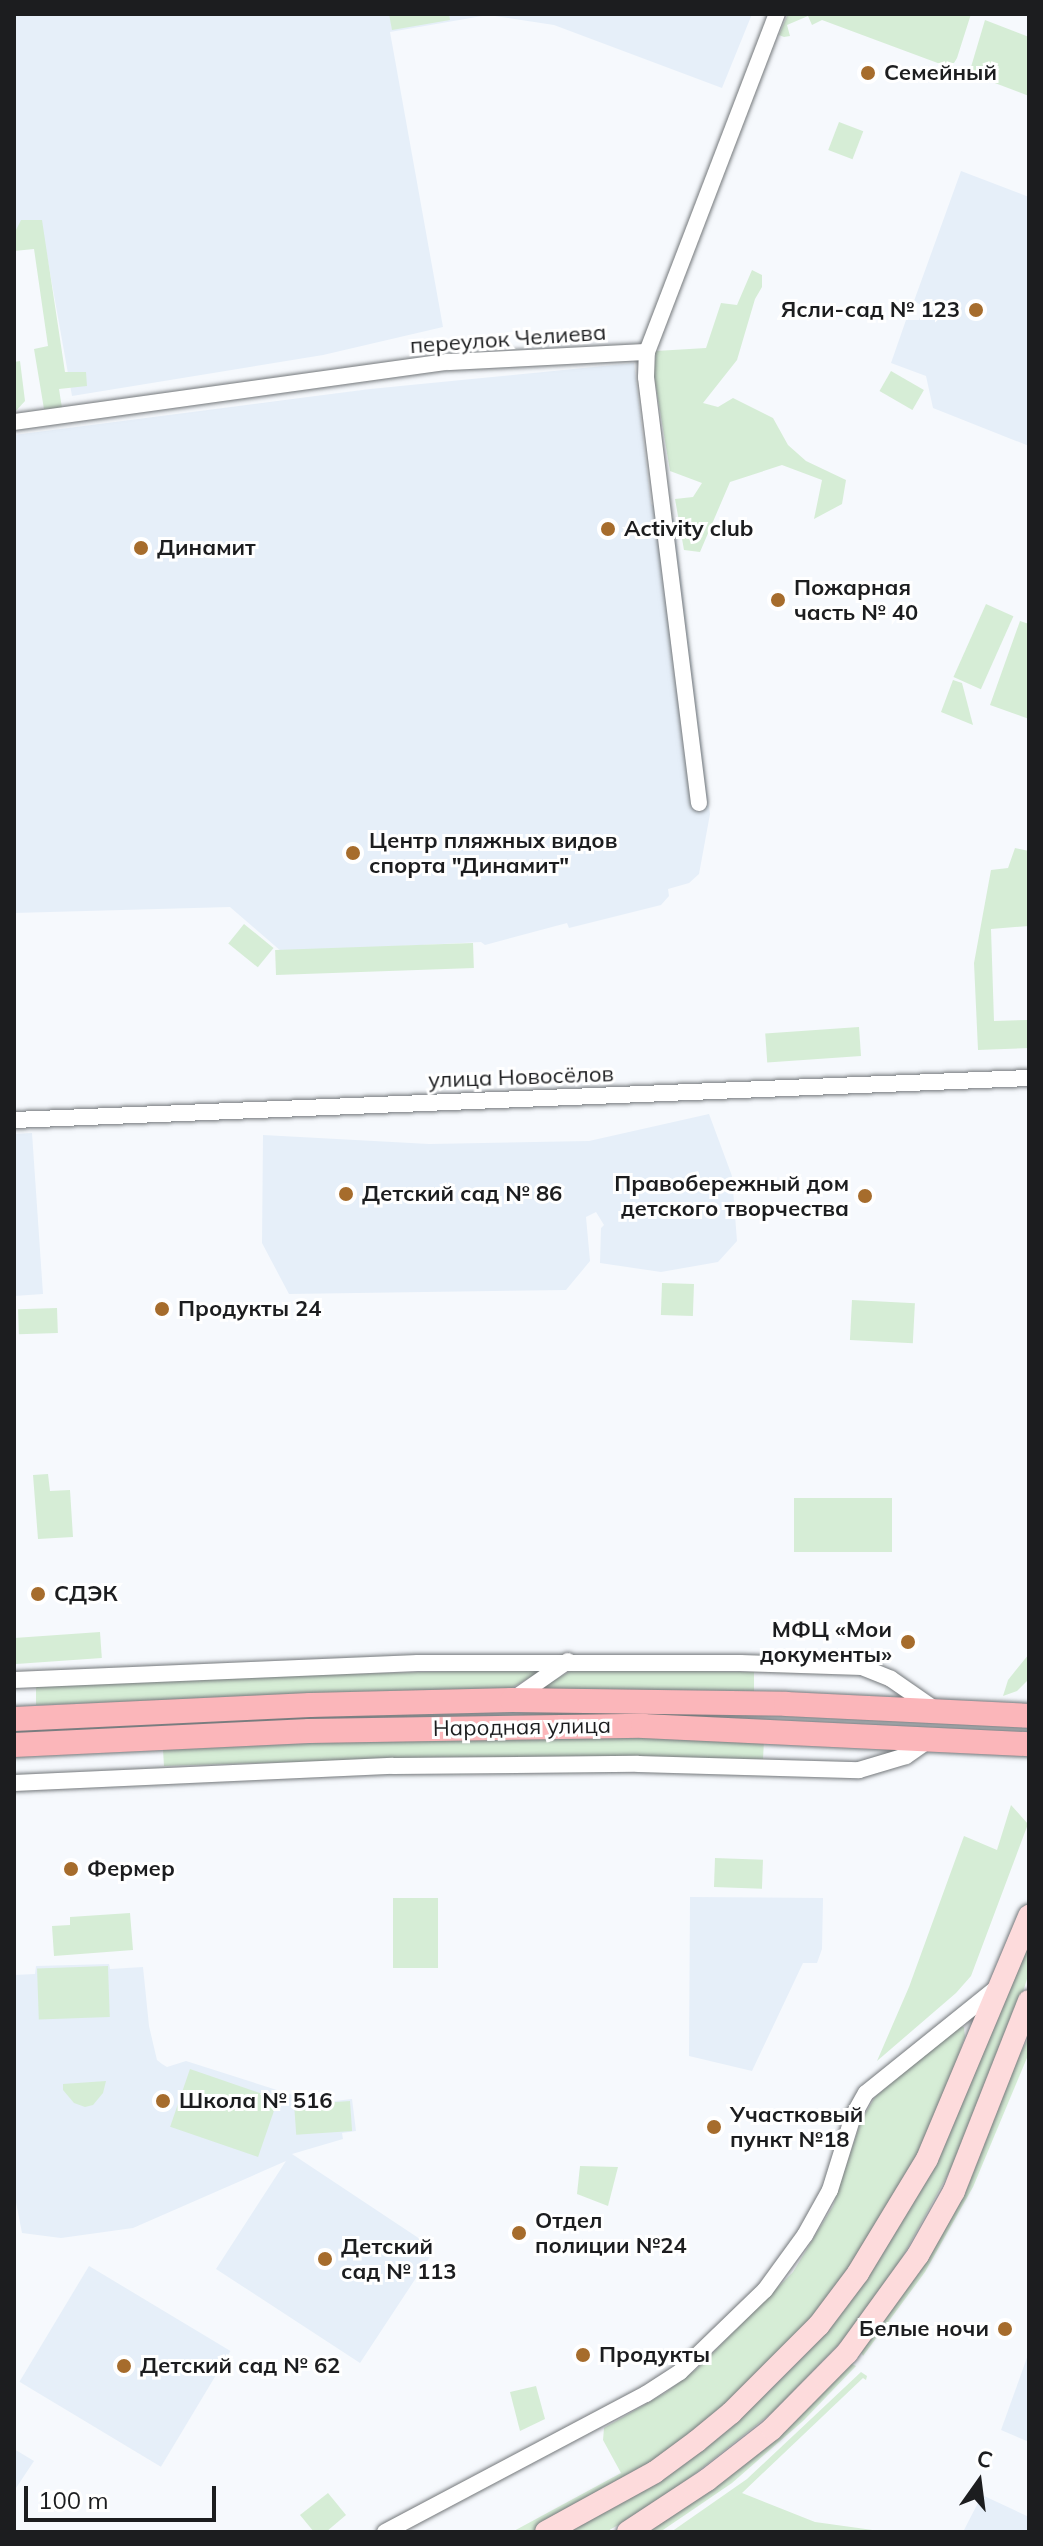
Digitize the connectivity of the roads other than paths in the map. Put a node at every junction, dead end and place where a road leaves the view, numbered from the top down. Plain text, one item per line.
1 (777, 14) edge
2 (647, 352) junction
3 (14, 422) edge
4 (699, 803) dead end
5 (1029, 1078) edge
6 (14, 1120) edge
7 (568, 1661) junction
8 (14, 1680) edge
9 (512, 1700) junction
10 (937, 1710) junction
11 (1028, 1714) edge
12 (14, 1719) edge
13 (932, 1737) junction
14 (14, 1745) edge
15 (1028, 1750) edge
16 (14, 1783) edge
17 (1029, 1916) edge
18 (1002, 1984) junction
19 (1027, 2013) edge
20 (385, 2532) edge
21 (546, 2532) edge
22 (628, 2532) edge

1 - 2 street
2 - 3 street, переулок Челиева
2 - 4 street
5 - 6 street, улица Новосёлов
7 - 8 street
7 - 9 street
7 - 10 street
9 - 10 main road, Народная улица
9 - 12 main road, Народная улица
10 - 11 main road, Народная улица
11 - 15 main road
13 - 14 main road, Народная улица
13 - 15 main road, Народная улица
13 - 16 street
17 - 18 main road
18 - 20 street
18 - 21 main road
19 - 22 main road

